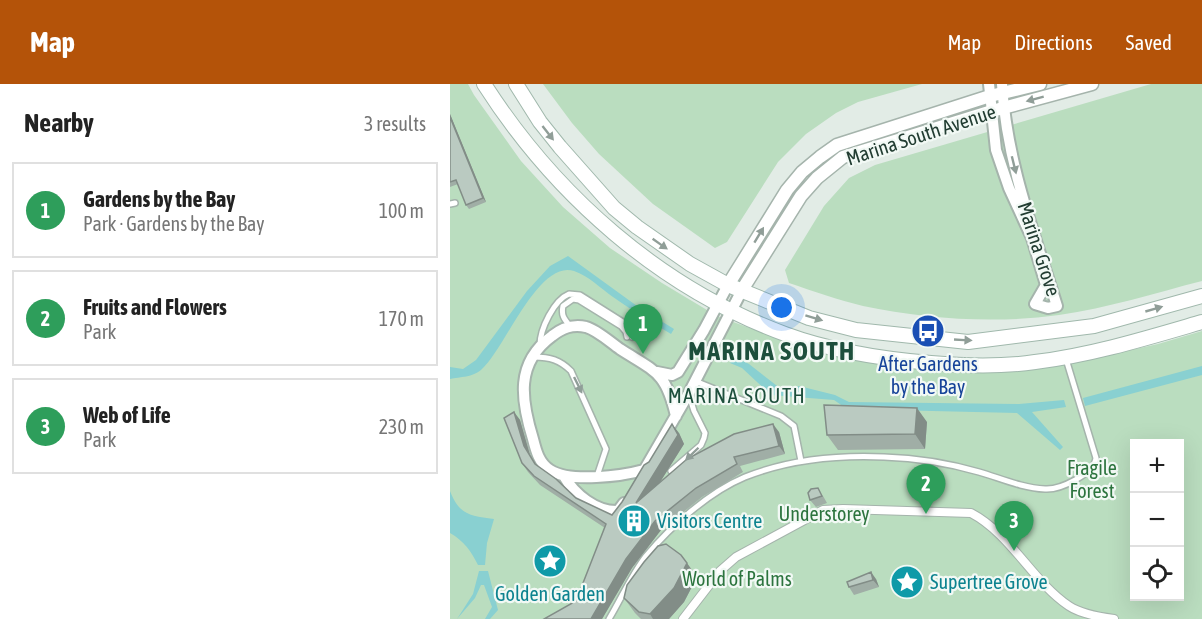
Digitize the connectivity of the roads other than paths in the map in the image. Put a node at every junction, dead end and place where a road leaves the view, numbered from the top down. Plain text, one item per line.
1 (484, 84) edge
2 (516, 84) edge
3 (1040, 84) edge
4 (1092, 84) edge
5 (996, 90) edge
6 (1005, 108) junction
7 (992, 111) junction
8 (728, 285) junction
9 (742, 290) junction
10 (1202, 296) edge
11 (717, 304) junction
12 (731, 310) junction
13 (1202, 322) edge
14 (570, 327) junction
15 (540, 345) junction
16 (533, 357) junction
17 (1066, 358) junction
18 (656, 372) junction
19 (695, 381) junction
20 (689, 393) junction
21 (675, 416) junction
22 (801, 461) junction
23 (644, 470) junction
24 (671, 471) edge
25 (564, 476) junction
26 (597, 476) junction
27 (609, 619) edge
28 (683, 619) edge
29 (1114, 619) edge

1 - 11 main road
2 -> 8 main road
3 - 5 street, Marina South Avenue
4 -> 6 street, Marina South Avenue
5 - 6 street, Marina Grove
5 - 7 street, Marina Grove
8 -> 5 street, Marina South Avenue
6 - 7 street, Marina South Avenue
6 -> 7 street, Marina Grove
7 - 9 street, Marina South Avenue
8 - 9 main road
8 - 11 street
9 -> 10 main road
9 - 12 street
11 - 12 main road
11 - 18 street
12 - 17 main road
12 - 19 street
13 - 17 main road
14 - 15 street
14 - 15 lane
14 - 18 street
15 - 16 street
16 - 25 street
16 -> 26 lane
17 - 22 lane
18 - 21 street
19 - 20 street
19 - 22 lane
20 - 21 street
20 -> 24 lane
21 - 23 street
22 - 27 lane
23 - 25 street
23 - 26 street
25 - 26 street
28 - 29 street

